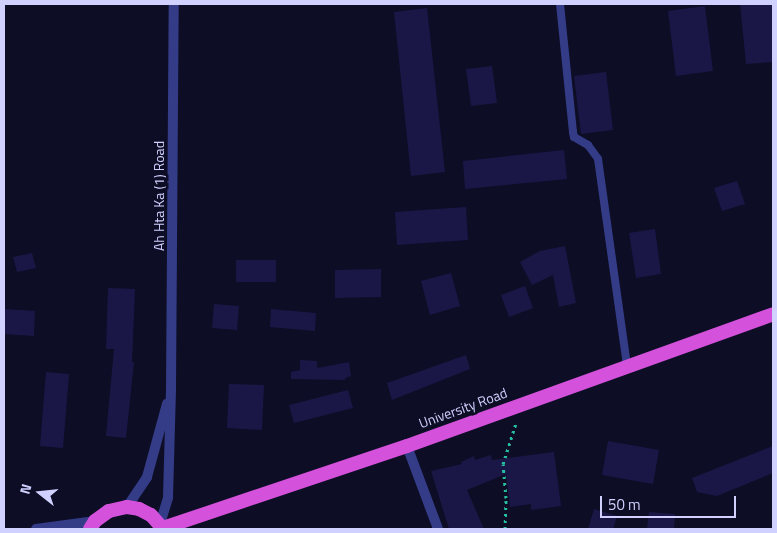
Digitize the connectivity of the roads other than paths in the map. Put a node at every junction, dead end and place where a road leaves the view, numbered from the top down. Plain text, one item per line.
1 (174, 4) edge
2 (560, 4) edge
3 (773, 314) edge
4 (627, 366) junction
5 (171, 389) junction
6 (407, 446) junction
7 (126, 507) junction
8 (93, 525) edge
9 (162, 527) edge
10 (36, 529) edge
11 (438, 529) edge

1 - 5 street, Ah Hta Ka (1) Road
2 - 4 lane
3 - 4 highway, University Road
4 - 6 highway, University Road
5 - 7 street
5 - 9 street
6 - 9 highway, University Road
6 - 11 street
7 - 8 highway
7 - 9 highway
8 - 10 street

